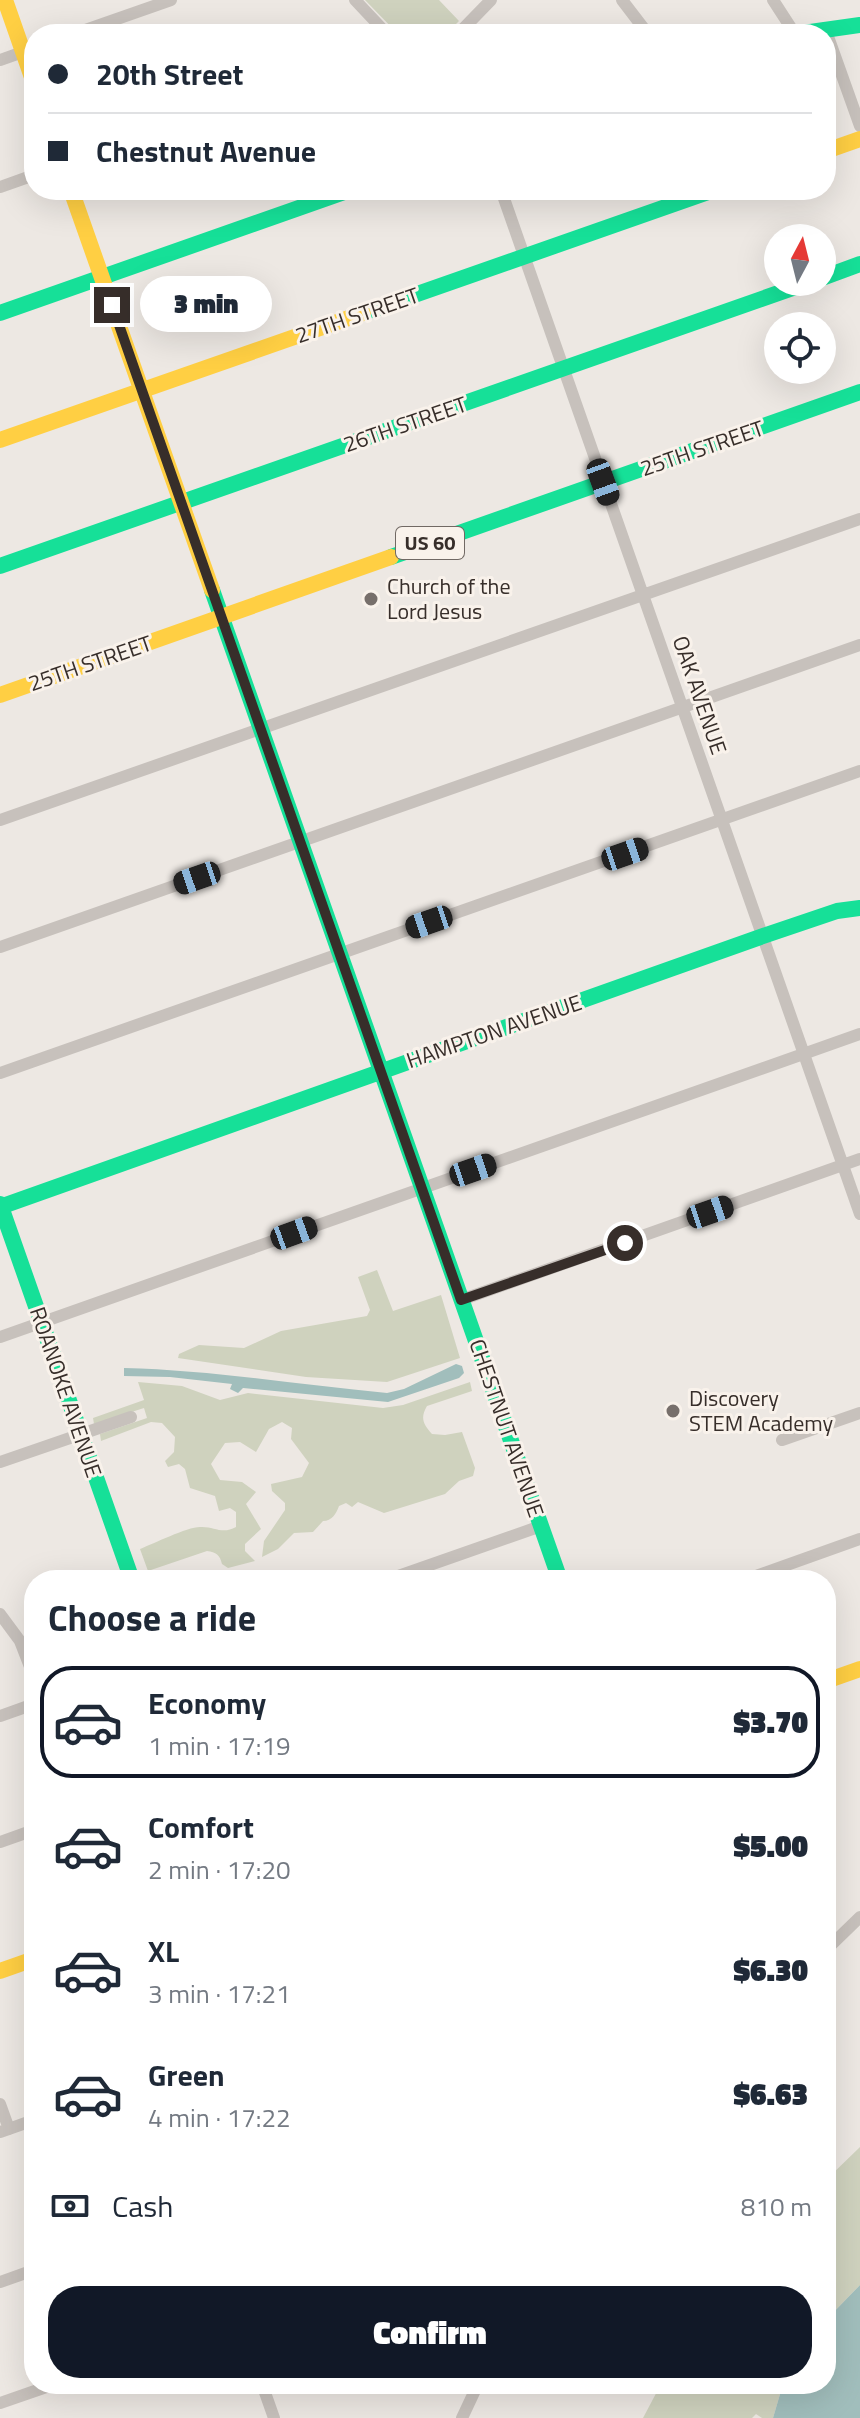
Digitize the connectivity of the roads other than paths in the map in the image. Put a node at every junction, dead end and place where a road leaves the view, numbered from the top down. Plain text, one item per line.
1 (5, 0) edge
2 (171, 0) edge
3 (355, 0) edge
4 (491, 0) edge
5 (622, 0) edge
6 (773, 0) edge
7 (103, 24) edge
8 (378, 24) edge
9 (468, 24) edge
10 (640, 24) edge
11 (789, 24) edge
12 (860, 25) edge
13 (836, 27) edge
14 (24, 40) edge
15 (24, 52) edge
16 (836, 59) edge
17 (0, 60) edge
18 (860, 126) edge
19 (860, 139) edge
20 (836, 147) edge
21 (24, 179) edge
22 (0, 187) edge
23 (75, 200) edge
24 (321, 200) edge
25 (504, 200) edge
26 (685, 200) edge
27 (524, 256) junction
28 (860, 264) edge
29 (836, 273) edge
30 (102, 277) junction
31 (770, 296) edge
32 (0, 313) edge
33 (563, 369) junction
34 (142, 390) junction
35 (860, 392) edge
36 (0, 440) edge
37 (603, 482) junction
38 (181, 503) junction
39 (860, 519) edge
40 (0, 566) edge
41 (643, 594) junction
42 (222, 617) junction
43 (860, 645) edge
44 (0, 695) edge
45 (683, 707) junction
46 (260, 728) junction
47 (860, 771) edge
48 (0, 820) edge
49 (722, 820) junction
50 (301, 842) junction
51 (860, 908) edge
52 (763, 936) junction
53 (0, 947) edge
54 (340, 953) junction
55 (860, 1034) edge
56 (804, 1053) junction
57 (382, 1070) junction
58 (0, 1073) edge
59 (860, 1159) edge
60 (843, 1165) junction
61 (423, 1187) junction
62 (0, 1206) edge
63 (860, 1214) edge
64 (461, 1300) junction
65 (42, 1323) junction
66 (0, 1337) edge
67 (860, 1413) edge
68 (131, 1417) dead end
69 (81, 1434) junction
70 (782, 1440) dead end
71 (0, 1462) edge
72 (541, 1526) junction
73 (860, 1539) edge
74 (129, 1570) edge
75 (416, 1570) edge
76 (556, 1570) edge
77 (773, 1570) edge
78 (0, 1614) edge
79 (24, 1651) edge
80 (860, 1669) edge
81 (836, 1677) edge
82 (24, 1708) edge
83 (0, 1716) edge
84 (24, 1834) edge
85 (0, 1842) edge
86 (860, 1917) edge
87 (836, 1940) edge
88 (24, 1963) edge
89 (0, 1971) edge
90 (0, 2104) edge
91 (24, 2124) edge
92 (5, 2131) edge
93 (24, 2274) edge
94 (0, 2282) edge
95 (26, 2394) edge
96 (266, 2394) edge
97 (473, 2394) edge
98 (0, 2403) edge
99 (274, 2418) edge
100 (462, 2418) edge

1 - 14 main road
2 - 7 street
3 - 8 street
4 - 9 street
5 - 10 street
6 - 11 street
12 - 13 main road
15 - 17 street
16 - 18 street
19 - 20 main road
21 - 22 street
23 - 30 main road, CHESTNUT AVENUE
24 - 30 main road
25 - 27 street, OAK AVENUE
26 - 27 main road, 27TH STREET
27 - 33 street, OAK AVENUE
27 - 34 main road, 27TH STREET
28 - 29 main road
30 - 32 main road
30 - 34 main road, CHESTNUT AVENUE
31 - 33 main road, 26TH STREET
33 - 37 street, OAK AVENUE
33 - 38 main road, 26TH STREET
34 - 36 main road, 27TH STREET
34 - 38 main road, CHESTNUT AVENUE
35 - 37 main road, 25TH STREET / US 60
37 - 41 street, OAK AVENUE
37 - 42 main road, 25TH STREET / US 60
38 - 40 main road, 26TH STREET
38 - 42 main road, CHESTNUT AVENUE
39 - 41 street
41 - 45 street, OAK AVENUE
41 - 46 street
42 - 44 main road, 25TH STREET / US 60
42 - 46 main road, CHESTNUT AVENUE
43 - 45 street
45 - 49 street, OAK AVENUE
45 - 50 street
46 - 48 street
46 - 50 main road, CHESTNUT AVENUE
47 - 49 street
49 - 52 street, OAK AVENUE
49 - 54 street
50 - 53 street
50 - 54 main road, CHESTNUT AVENUE
51 - 52 main road, HAMPTON AVENUE
52 - 56 street, OAK AVENUE
52 - 57 main road, HAMPTON AVENUE
54 - 57 main road, CHESTNUT AVENUE
54 - 58 street
55 - 56 street
56 - 60 street, OAK AVENUE
56 - 61 street
57 - 61 main road, CHESTNUT AVENUE
57 - 62 main road, HAMPTON AVENUE
59 - 60 street
60 - 63 street, OAK AVENUE
60 - 64 street
61 - 64 main road, CHESTNUT AVENUE
61 - 65 street
62 - 65 main road, ROANOKE AVENUE
64 - 72 main road, CHESTNUT AVENUE
65 - 66 street
65 - 69 main road, ROANOKE AVENUE
67 - 70 street
68 - 69 street
69 - 71 street
69 - 74 main road, ROANOKE AVENUE
72 - 75 street
72 - 76 main road, CHESTNUT AVENUE
73 - 77 street
78 - 79 street
80 - 81 main road
82 - 83 street
84 - 85 street
86 - 87 street
88 - 89 main road
90 - 92 street
91 - 92 street
93 - 94 street
95 - 98 street
96 - 99 street
97 - 100 street

